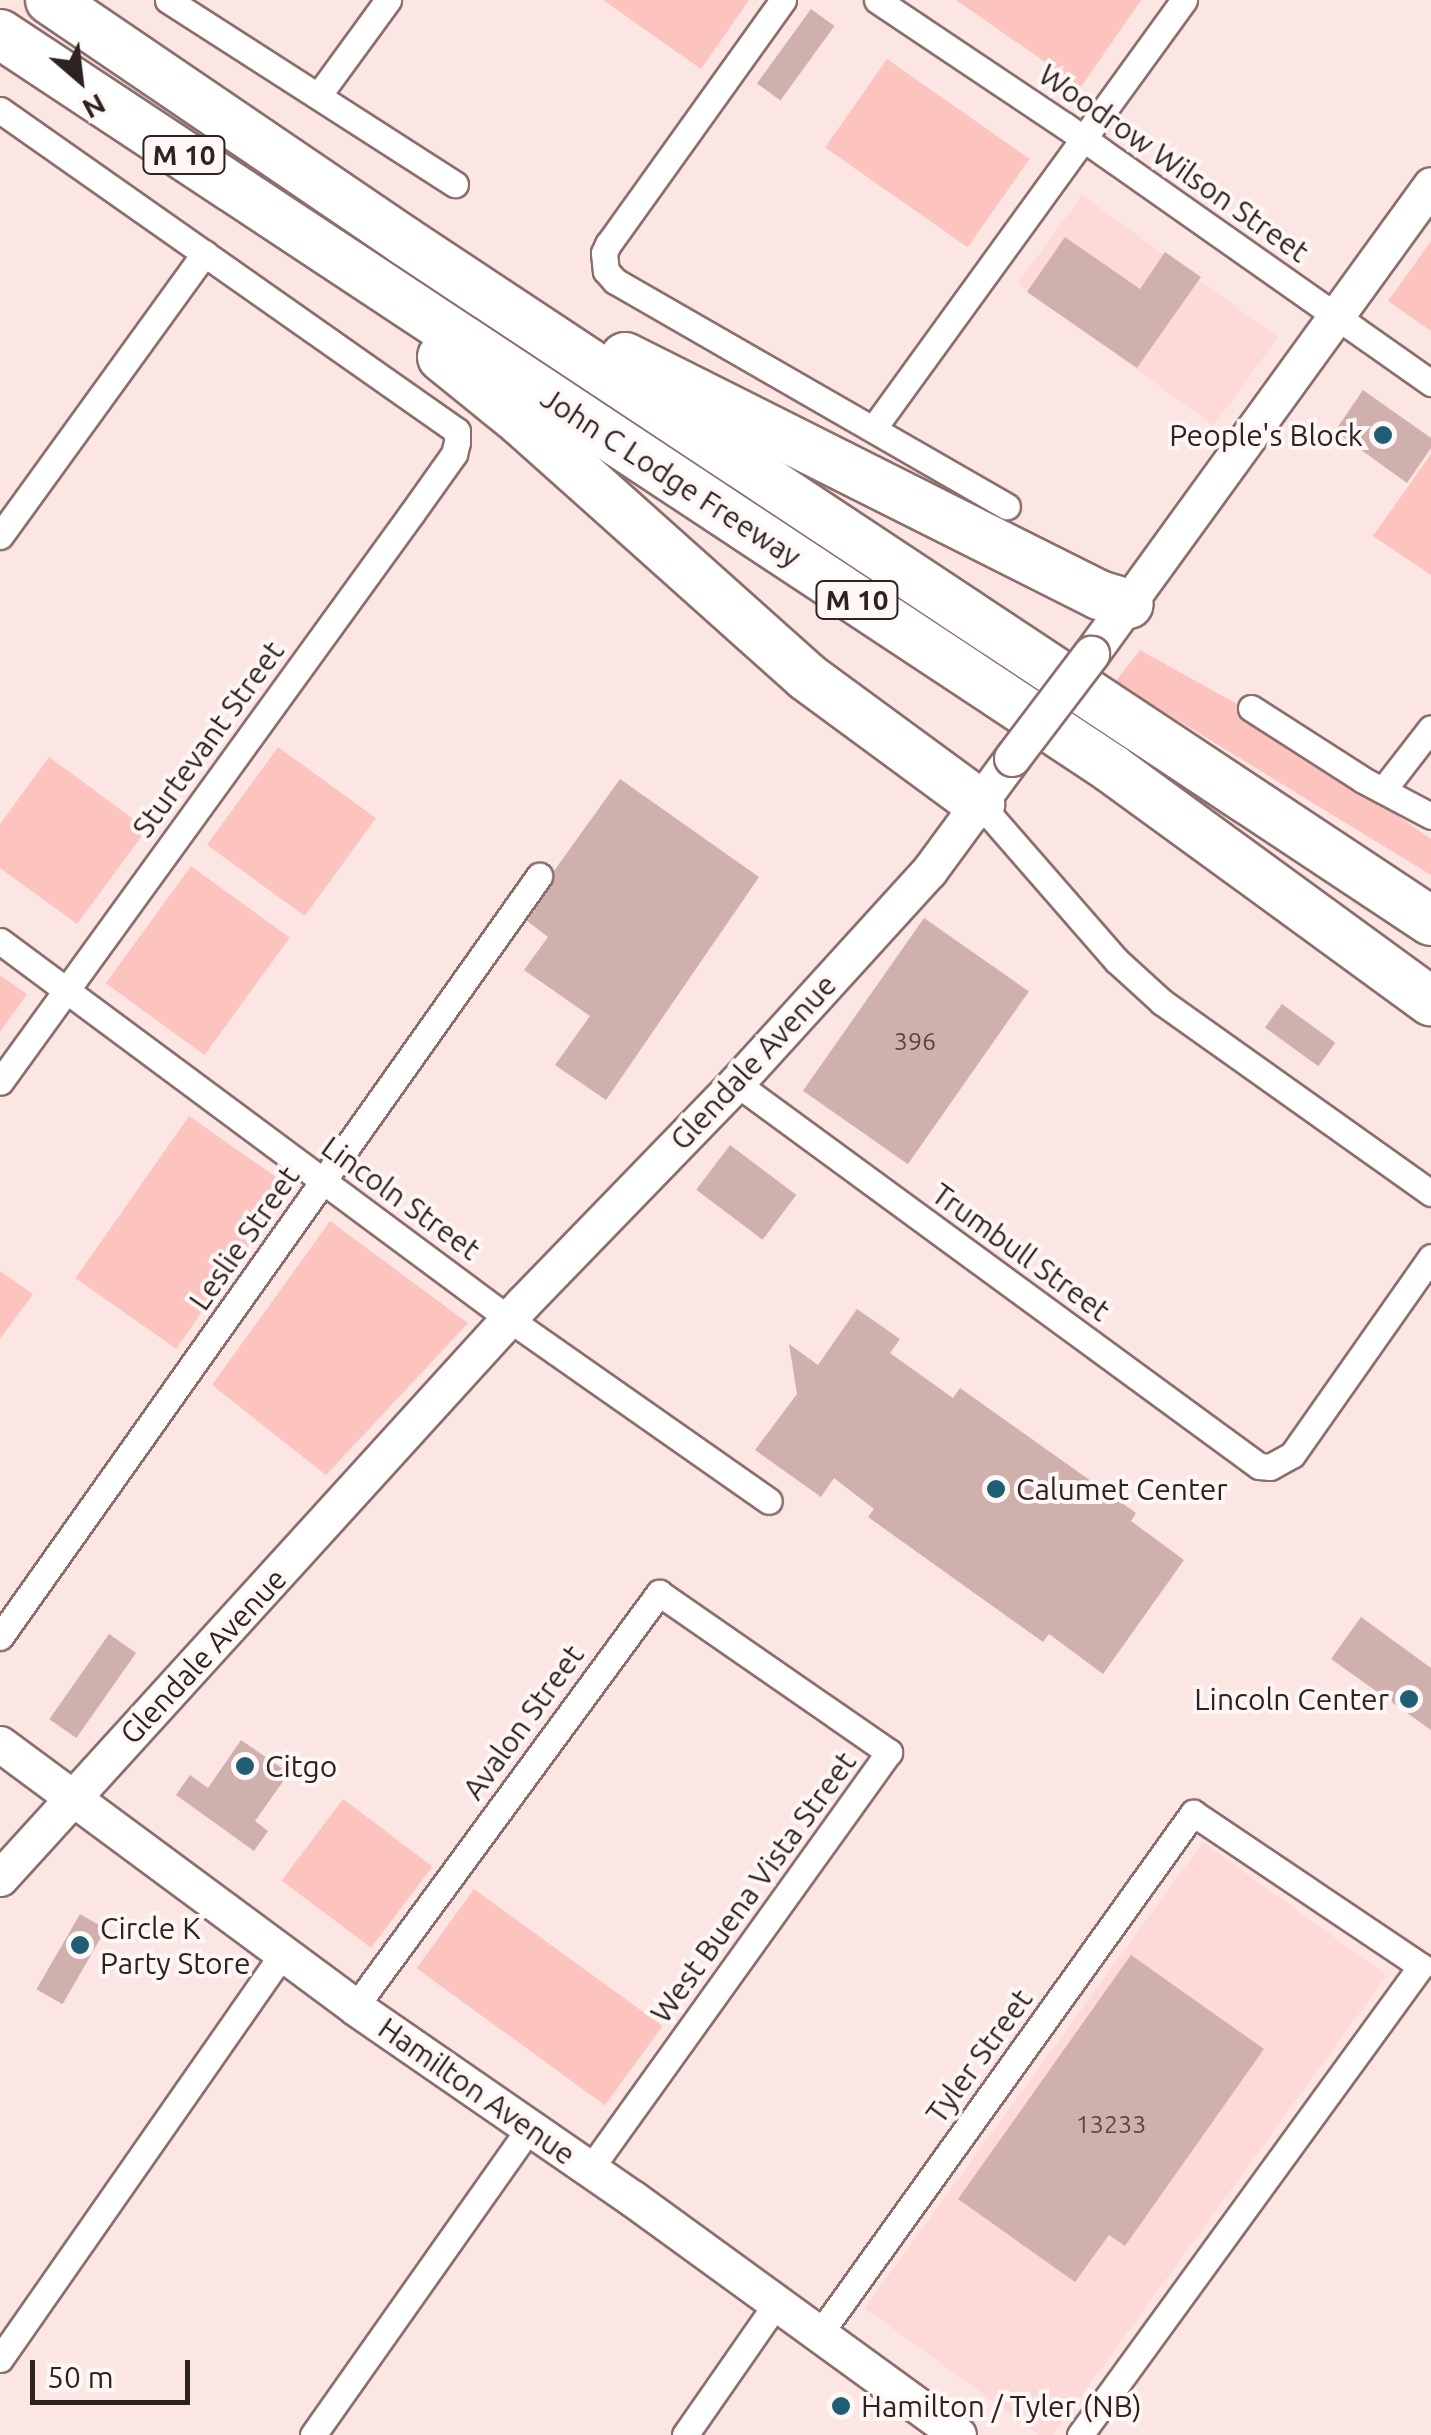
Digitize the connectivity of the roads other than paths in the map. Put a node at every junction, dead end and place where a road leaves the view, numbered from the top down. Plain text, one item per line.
1 (50, 0) edge
2 (168, 0) edge
3 (388, 0) edge
4 (783, 0) edge
5 (877, 0) edge
6 (1184, 0) edge
7 (0, 34) edge
8 (318, 96) junction
9 (0, 110) edge
10 (1084, 138) junction
11 (455, 184) dead end
12 (1431, 185) edge
13 (205, 253) junction
14 (369, 277) junction
15 (1338, 316) junction
16 (520, 318) junction
17 (1431, 383) edge
18 (873, 429) junction
19 (1007, 506) dead end
20 (0, 536) edge
21 (1129, 604) junction
22 (1251, 708) dead end
23 (1431, 728) edge
24 (1383, 790) junction
25 (980, 804) junction
26 (1431, 816) edge
27 (1319, 850) junction
28 (539, 876) dead end
29 (1431, 891) edge
30 (1431, 921) edge
31 (1336, 935) junction
32 (0, 941) edge
33 (65, 990) junction
34 (1431, 1001) edge
35 (1431, 1033) edge
36 (0, 1082) edge
37 (736, 1082) junction
38 (323, 1182) junction
39 (1431, 1193) edge
40 (1431, 1258) edge
41 (510, 1319) junction
42 (769, 1501) dead end
43 (0, 1638) edge
44 (778, 1675) joint
45 (0, 1744) edge
46 (74, 1798) junction
47 (0, 1878) edge
48 (284, 1952) junction
49 (355, 2007) junction
50 (528, 2129) junction
51 (590, 2169) junction
52 (776, 2304) junction
53 (818, 2336) junction
54 (0, 2359) edge
55 (313, 2435) edge
56 (685, 2435) edge
57 (958, 2435) edge
58 (1080, 2435) edge

1 - 16 highway, John C Lodge Freeway / M 10
2 - 8 street
3 - 8 street
4 - 18 street
5 - 10 street, Woodrow Wilson Street
6 - 10 street
7 - 14 highway, John C Lodge Freeway / M 10
8 - 11 street
9 - 13 street
10 - 15 street, Woodrow Wilson Street
10 - 18 street
12 - 15 street, Glendale Avenue
13 - 20 street
13 - 33 street, Sturtevant Street
14 - 25 highway
14 - 31 highway, John C Lodge Freeway / M 10
15 - 17 street, Woodrow Wilson Street
15 - 21 street, Glendale Avenue
16 - 21 highway
16 - 27 highway, John C Lodge Freeway / M 10
18 - 19 street
21 - 25 street, Glendale Avenue, bridge
22 - 24 street
23 - 24 street
24 - 26 street
25 - 37 street, Glendale Avenue
25 - 39 street
27 - 29 highway
27 - 30 highway, John C Lodge Freeway / M 10
28 - 38 street, Leslie Street
31 - 34 highway, John C Lodge Freeway / M 10
31 - 35 highway
32 - 33 street, Lincoln Street
33 - 36 street, Sturtevant Street
33 - 38 street, Lincoln Street
37 - 40 street, Trumbull Street
37 - 41 street, Glendale Avenue
38 - 41 street, Lincoln Street
38 - 43 street, Leslie Street
41 - 42 street, Lincoln Street
41 - 46 street, Glendale Avenue
44 - 49 street, Avalon Street
44 - 51 street, West Buena Vista Street
45 - 46 street, Hamilton Avenue
46 - 47 street, Glendale Avenue
46 - 48 street, Hamilton Avenue
48 - 49 street, Hamilton Avenue
48 - 54 street
49 - 50 street, Hamilton Avenue
50 - 51 street, Hamilton Avenue
50 - 55 street
51 - 52 street, Hamilton Avenue
52 - 53 street, Hamilton Avenue
52 - 56 street
53 - 57 street, Hamilton Avenue
53 - 58 street, Tyler Street

